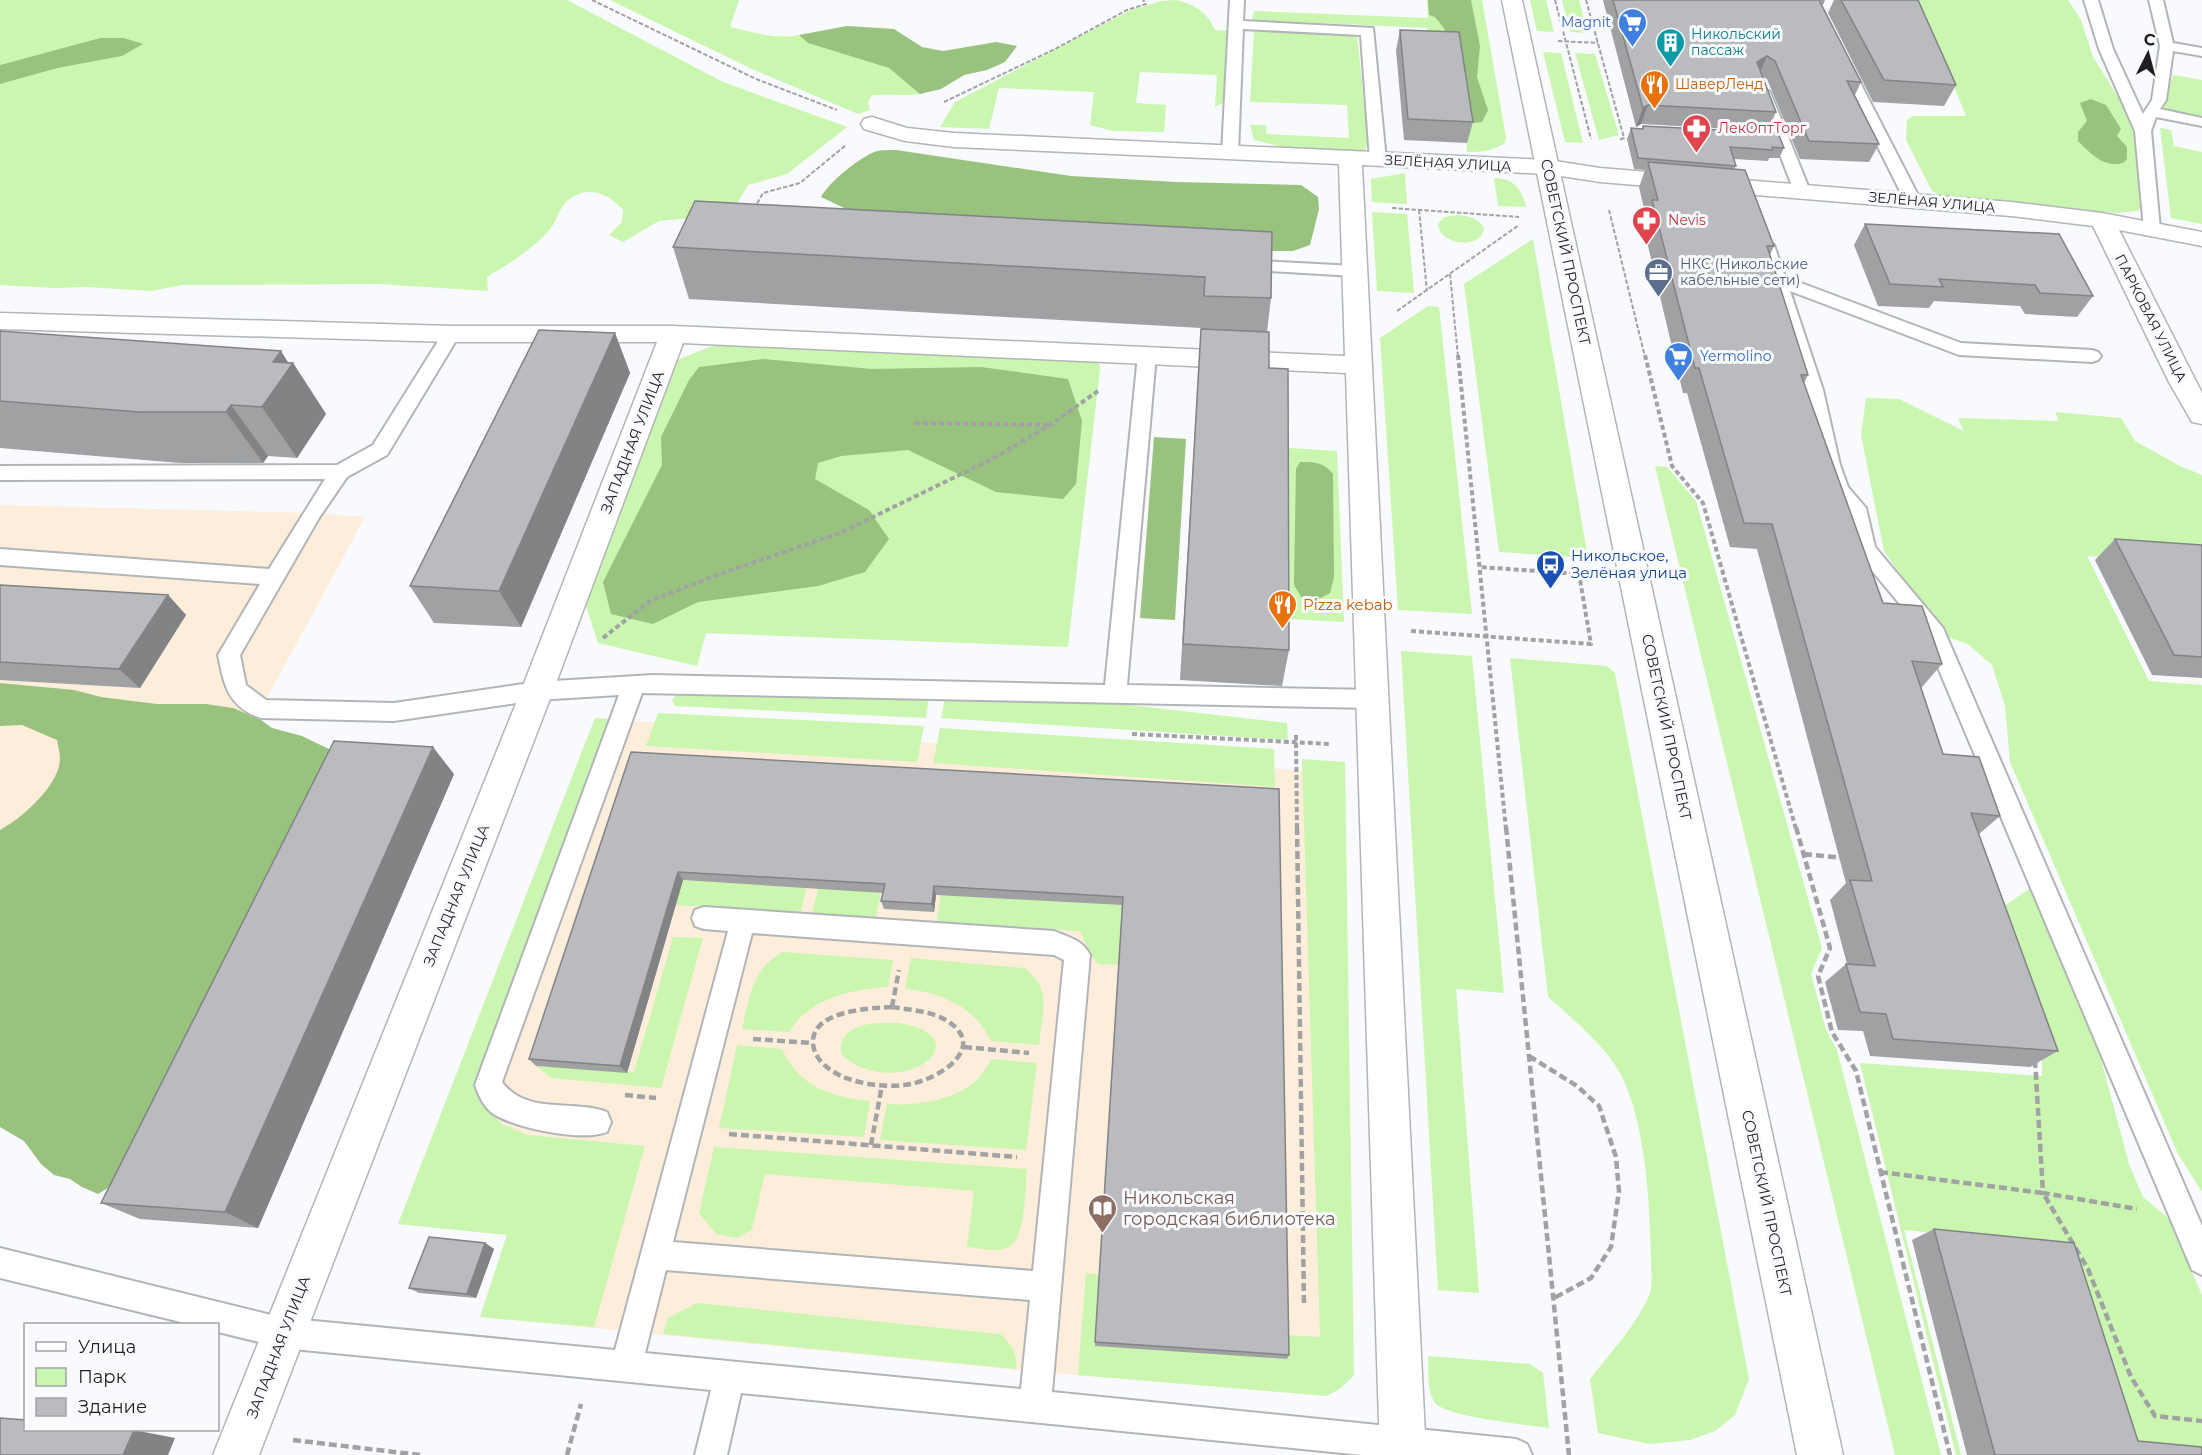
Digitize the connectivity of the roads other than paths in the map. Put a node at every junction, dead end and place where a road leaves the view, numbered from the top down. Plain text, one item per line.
1 (1237, 0) edge
2 (1512, 0) edge
3 (2091, 0) edge
4 (2156, 0) edge
5 (1237, 25) junction
6 (2167, 46) junction
7 (1836, 48) edge
8 (2202, 52) edge
9 (1758, 80) edge
10 (2151, 112) junction
11 (2202, 122) edge
12 (872, 124) road end
13 (2143, 131) junction
14 (1230, 153) junction
15 (1364, 159) junction
16 (1548, 167) junction
17 (1802, 191) junction
18 (1912, 201) junction
19 (2102, 220) junction
20 (1760, 229) edge
21 (2152, 229) junction
22 (2202, 239) edge
23 (1224, 264) edge
24 (1354, 271) junction
25 (1779, 281) junction
26 (0, 321) edge
27 (451, 334) junction
28 (673, 334) junction
29 (1358, 351) junction
30 (1147, 355) junction
31 (2092, 356) dead end
32 (2202, 415) edge
33 (340, 472) junction
34 (0, 473) edge
35 (0, 557) edge
36 (276, 577) junction
37 (634, 685) junction
38 (537, 691) junction
39 (1115, 693) junction
40 (1372, 699) junction
41 (704, 918) dead end
42 (743, 921) junction
43 (597, 1122) dead end
44 (655, 1255) junction
45 (2202, 1260) edge
46 (0, 1263) edge
47 (1046, 1287) junction
48 (283, 1333) junction
49 (626, 1366) junction
50 (729, 1376) junction
51 (1035, 1406) junction
52 (240, 1444) edge
53 (1403, 1449) edge
54 (711, 1455) edge
55 (1516, 1455) edge
56 (1820, 1455) edge

1 - 5 lane
2 - 16 street, СОВЕТСКИЙ ПРОСПЕКТ
3 - 13 lane
4 - 6 lane
5 - 14 lane
5 - 15 lane
6 - 8 lane
6 - 10 lane
7 - 18 lane
9 - 17 lane
10 - 11 lane
10 - 13 lane
12 - 14 street, ЗЕЛЁНАЯ УЛИЦА
13 - 21 lane
14 - 15 street, ЗЕЛЁНАЯ УЛИЦА
15 - 16 street, ЗЕЛЁНАЯ УЛИЦА
15 - 24 street
16 - 17 street, ЗЕЛЁНАЯ УЛИЦА
16 - 56 street, СОВЕТСКИЙ ПРОСПЕКТ
17 - 18 street, ЗЕЛЁНАЯ УЛИЦА
18 - 19 street, ЗЕЛЁНАЯ УЛИЦА
19 - 21 street, ЗЕЛЁНАЯ УЛИЦА
19 - 32 street, ПАРКОВАЯ УЛИЦА
20 - 25 lane
21 - 22 street, ЗЕЛЁНАЯ УЛИЦА
23 - 24 lane
24 - 29 street
25 - 31 lane
25 - 45 lane
26 - 27 street
27 - 28 street
27 - 33 lane
28 - 30 street
28 - 38 street, ЗАПАДНАЯ УЛИЦА
29 - 30 street
29 - 40 street
30 - 39 lane
33 - 34 lane
33 - 36 lane
35 - 36 lane
36 - 38 lane
37 - 38 lane
37 - 39 lane
37 - 43 lane
38 - 48 street, ЗАПАДНАЯ УЛИЦА
39 - 40 lane
40 - 53 street
41 - 42 lane
42 - 44 lane
42 - 47 lane
44 - 47 lane
44 - 49 lane
46 - 48 lane
47 - 51 lane
48 - 49 lane
48 - 52 street, ЗАПАДНАЯ УЛИЦА
49 - 50 lane
50 - 51 lane
50 - 54 lane
51 - 53 lane
53 - 55 lane

